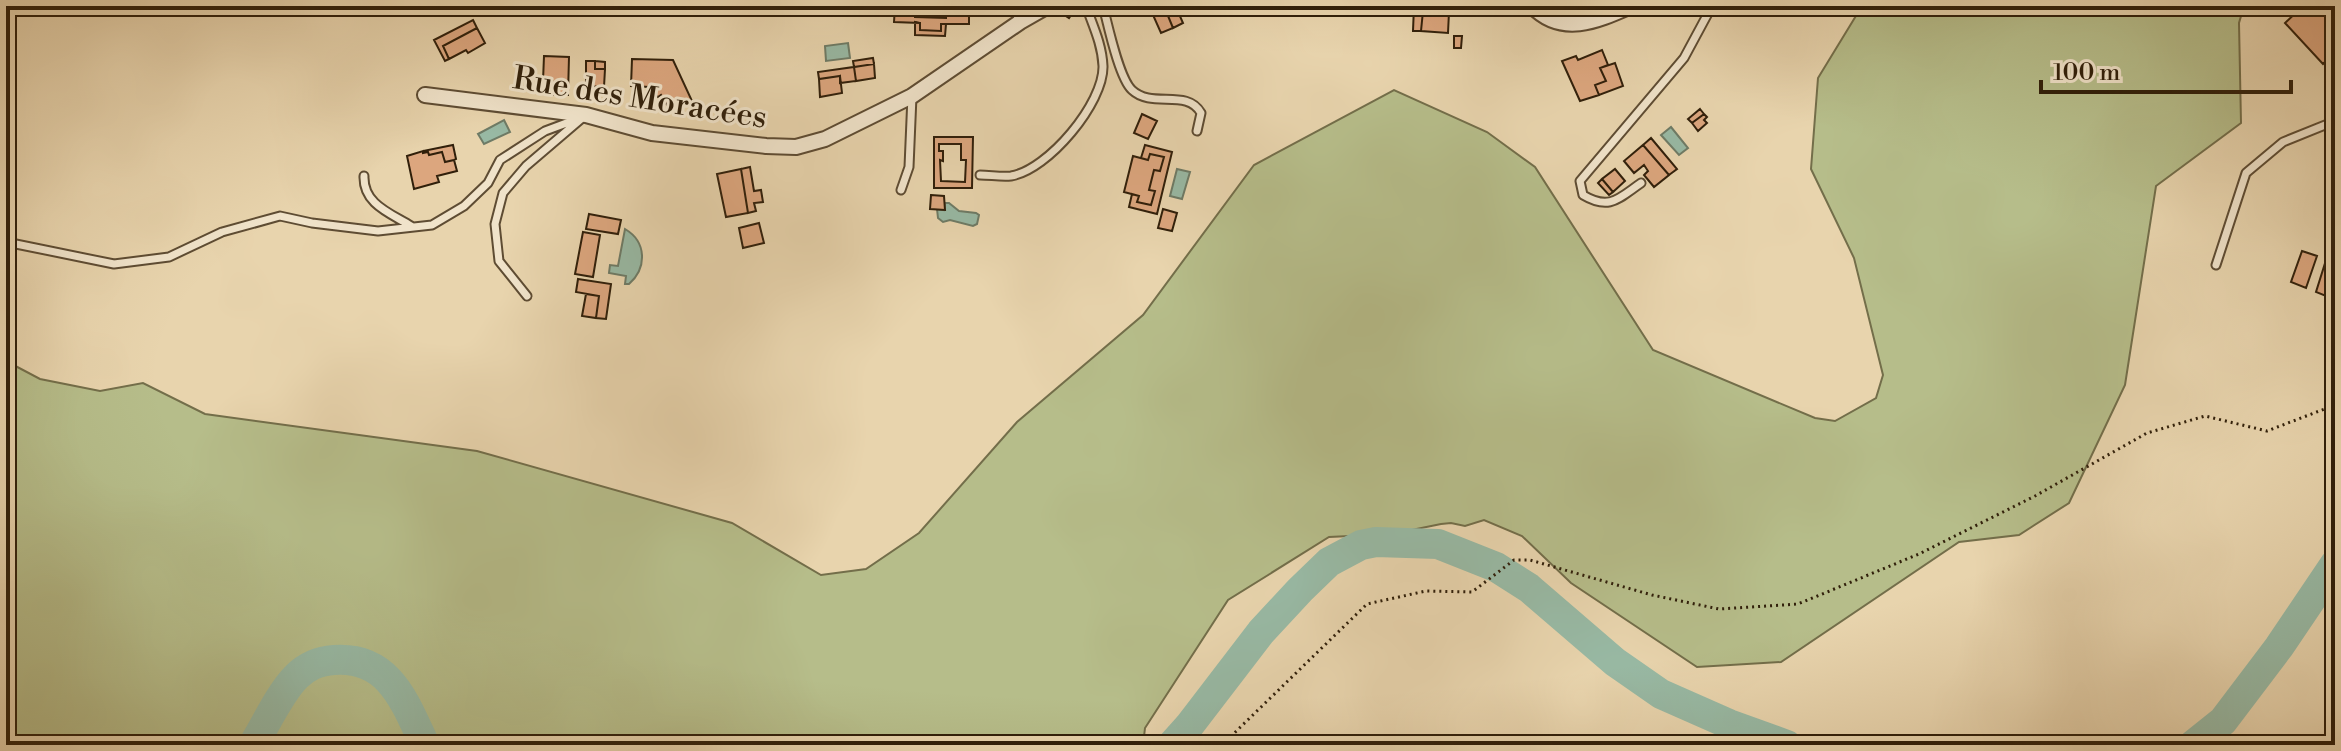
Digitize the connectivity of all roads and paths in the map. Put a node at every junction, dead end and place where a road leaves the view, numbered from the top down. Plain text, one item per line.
1 (1013, 6) edge
2 (1048, 6) edge
3 (1086, 6) edge
4 (1103, 6) edge
5 (1532, 6) edge
6 (1631, 6) edge
7 (1712, 6) edge
8 (1020, 22) junction
9 (425, 95) dead end
10 (912, 96) junction
11 (586, 115) junction
12 (2335, 121) edge
13 (1197, 131) dead end
14 (980, 175) dead end
15 (364, 176) dead end
16 (1641, 183) dead end
17 (901, 190) dead end
18 (413, 227) junction
19 (6, 242) edge
20 (2216, 265) dead end
21 (527, 296) dead end
22 (2335, 405) edge
23 (1222, 745) edge

1 - 8 lane
2 - 8 street, Rue des Moracées
3 - 14 lane
4 - 13 lane
5 - 6 street
7 - 16 lane
8 - 10 street, Rue des Moracées
9 - 11 street, Rue des Moracées
10 - 11 street, Rue des Moracées
10 - 17 lane
11 - 18 lane
11 - 21 lane
12 - 20 lane
15 - 18 lane
18 - 19 lane
22 - 23 path

